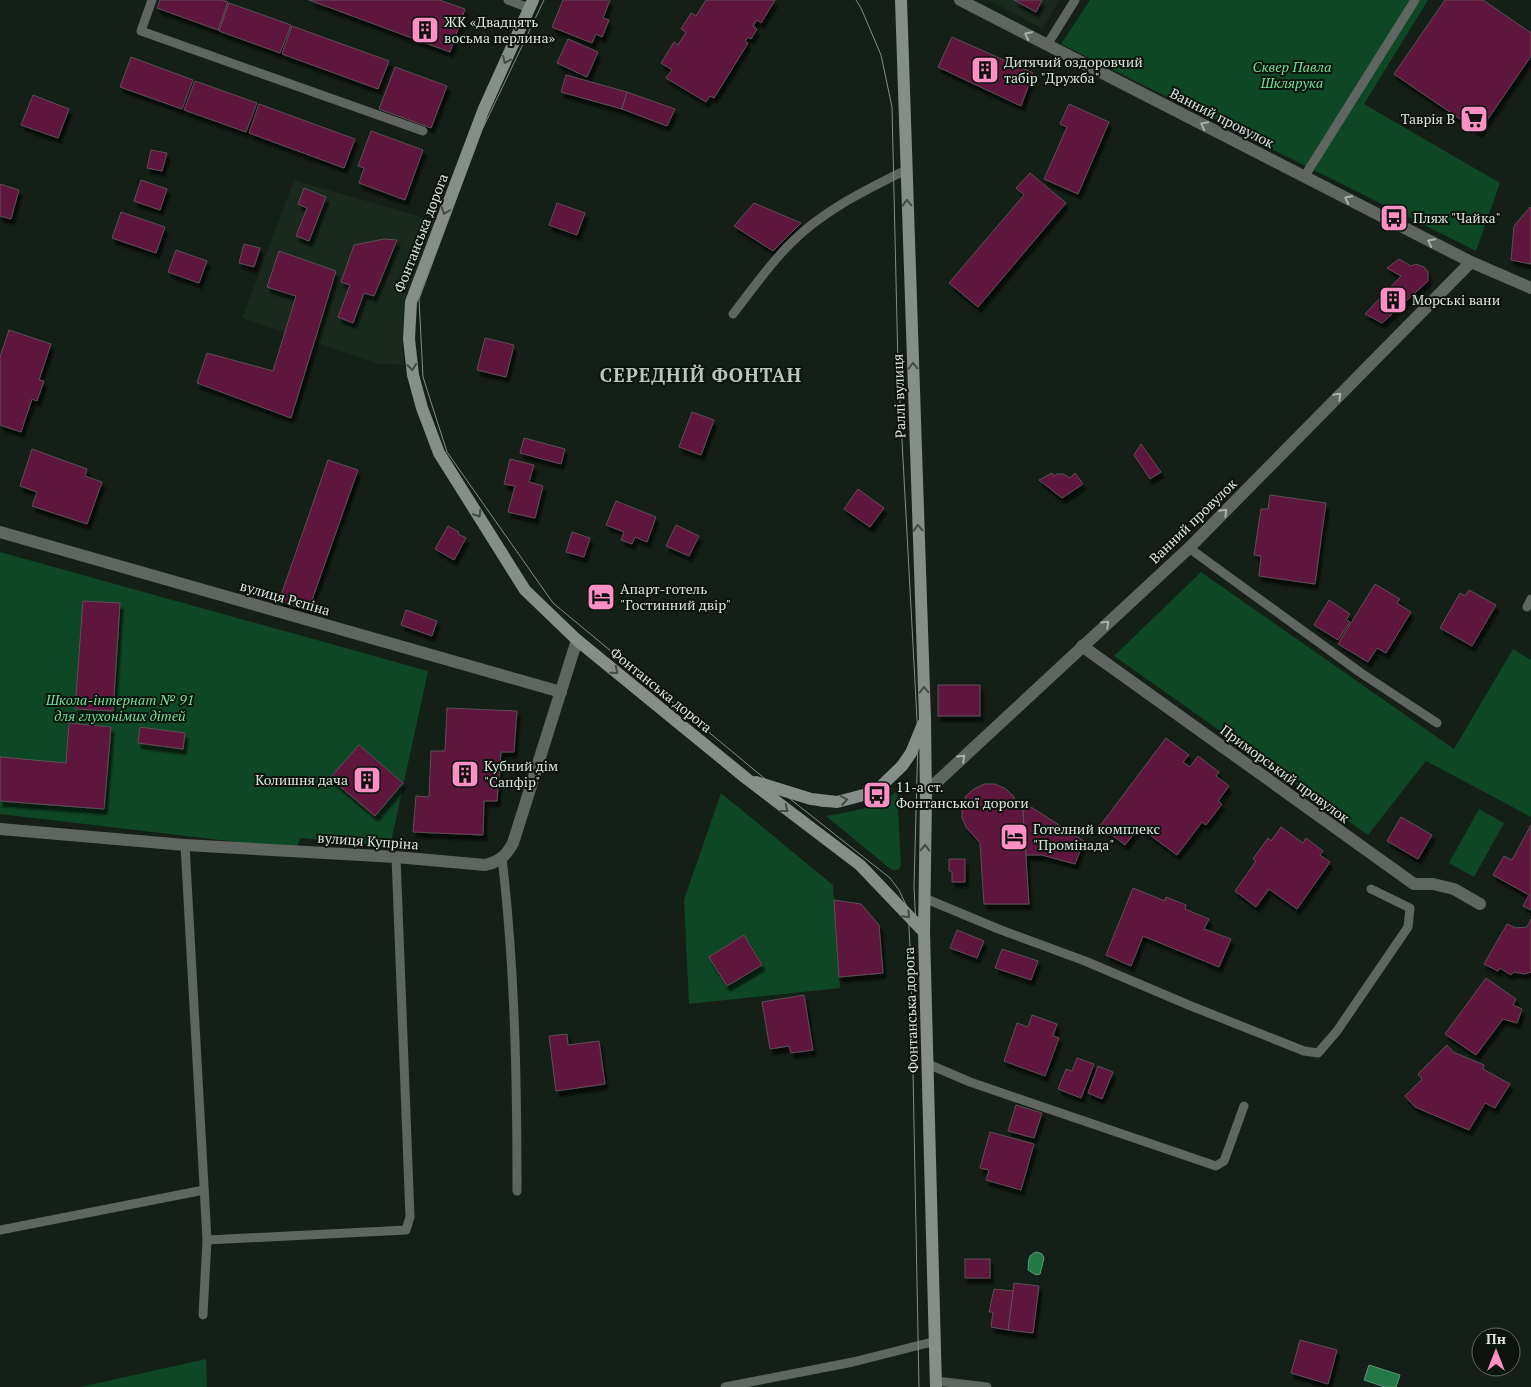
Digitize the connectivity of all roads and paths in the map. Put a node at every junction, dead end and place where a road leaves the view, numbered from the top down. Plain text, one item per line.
1 (152, 0) edge
2 (508, 0) edge
3 (900, 0) edge
4 (960, 0) edge
5 (1075, 0) edge
6 (1415, 0) edge
7 (531, 4) edge
8 (1047, 45) junction
9 (423, 132) dead end
10 (906, 170) junction
11 (1304, 176) junction
12 (1471, 262) junction
13 (1531, 288) edge
14 (733, 314) dead end
15 (0, 532) edge
16 (1189, 548) junction
17 (577, 640) junction
18 (1082, 646) junction
19 (561, 692) junction
20 (925, 720) junction
21 (1436, 723) dead end
22 (746, 778) junction
23 (926, 792) junction
24 (0, 829) edge
25 (185, 845) junction
26 (396, 857) junction
27 (502, 858) junction
28 (1370, 889) dead end
29 (924, 898) junction
30 (1480, 904) dead end
31 (924, 932) junction
32 (928, 1064) junction
33 (1244, 1106) dead end
34 (204, 1190) junction
35 (518, 1191) dead end
36 (0, 1230) edge
37 (206, 1240) junction
38 (203, 1315) dead end
39 (936, 1341) junction
40 (936, 1384) edge
41 (725, 1387) edge
42 (987, 1387) edge

1 - 9 lane
2 - 7 lane
3 - 10 main road, Раллі вулиця
8 -> 4 street, Ванний провулок
5 - 8 lane
6 - 11 lane
7 -> 17 main road, Фонтанська дорога
11 -> 8 street, Ванний провулок
10 - 14 lane
20 -> 10 main road, Раллі вулиця
12 -> 11 street, Ванний провулок
12 - 13 street, Ванний провулок
16 -> 12 street, Ванний провулок
15 - 19 street, вулиця Рєпіна
18 -> 16 street, Ванний провулок
16 - 21 lane
17 - 19 street
17 -> 22 main road, Фонтанська дорога
23 -> 18 street, Ванний провулок
18 - 30 street, Приморський провулок
19 - 27 street
22 -> 20 main road
20 - 23 main road, Раллі вулиця
22 -> 31 main road, Фонтанська дорога
29 -> 23 main road, Раллі вулиця
24 - 25 street, вулиця Купріна
25 - 26 street, вулиця Купріна
25 - 34 lane
26 - 27 street, вулиця Купріна
26 - 37 lane
27 - 35 lane
28 - 29 lane
29 - 31 main road, Раллі вулиця
31 - 32 main road, Фонтанська дорога
32 - 33 lane
32 - 39 main road, Фонтанська дорога
34 - 36 lane
34 - 37 lane
37 - 38 lane
39 - 40 main road, Фонтанська дорога
39 - 41 lane
40 - 42 lane

